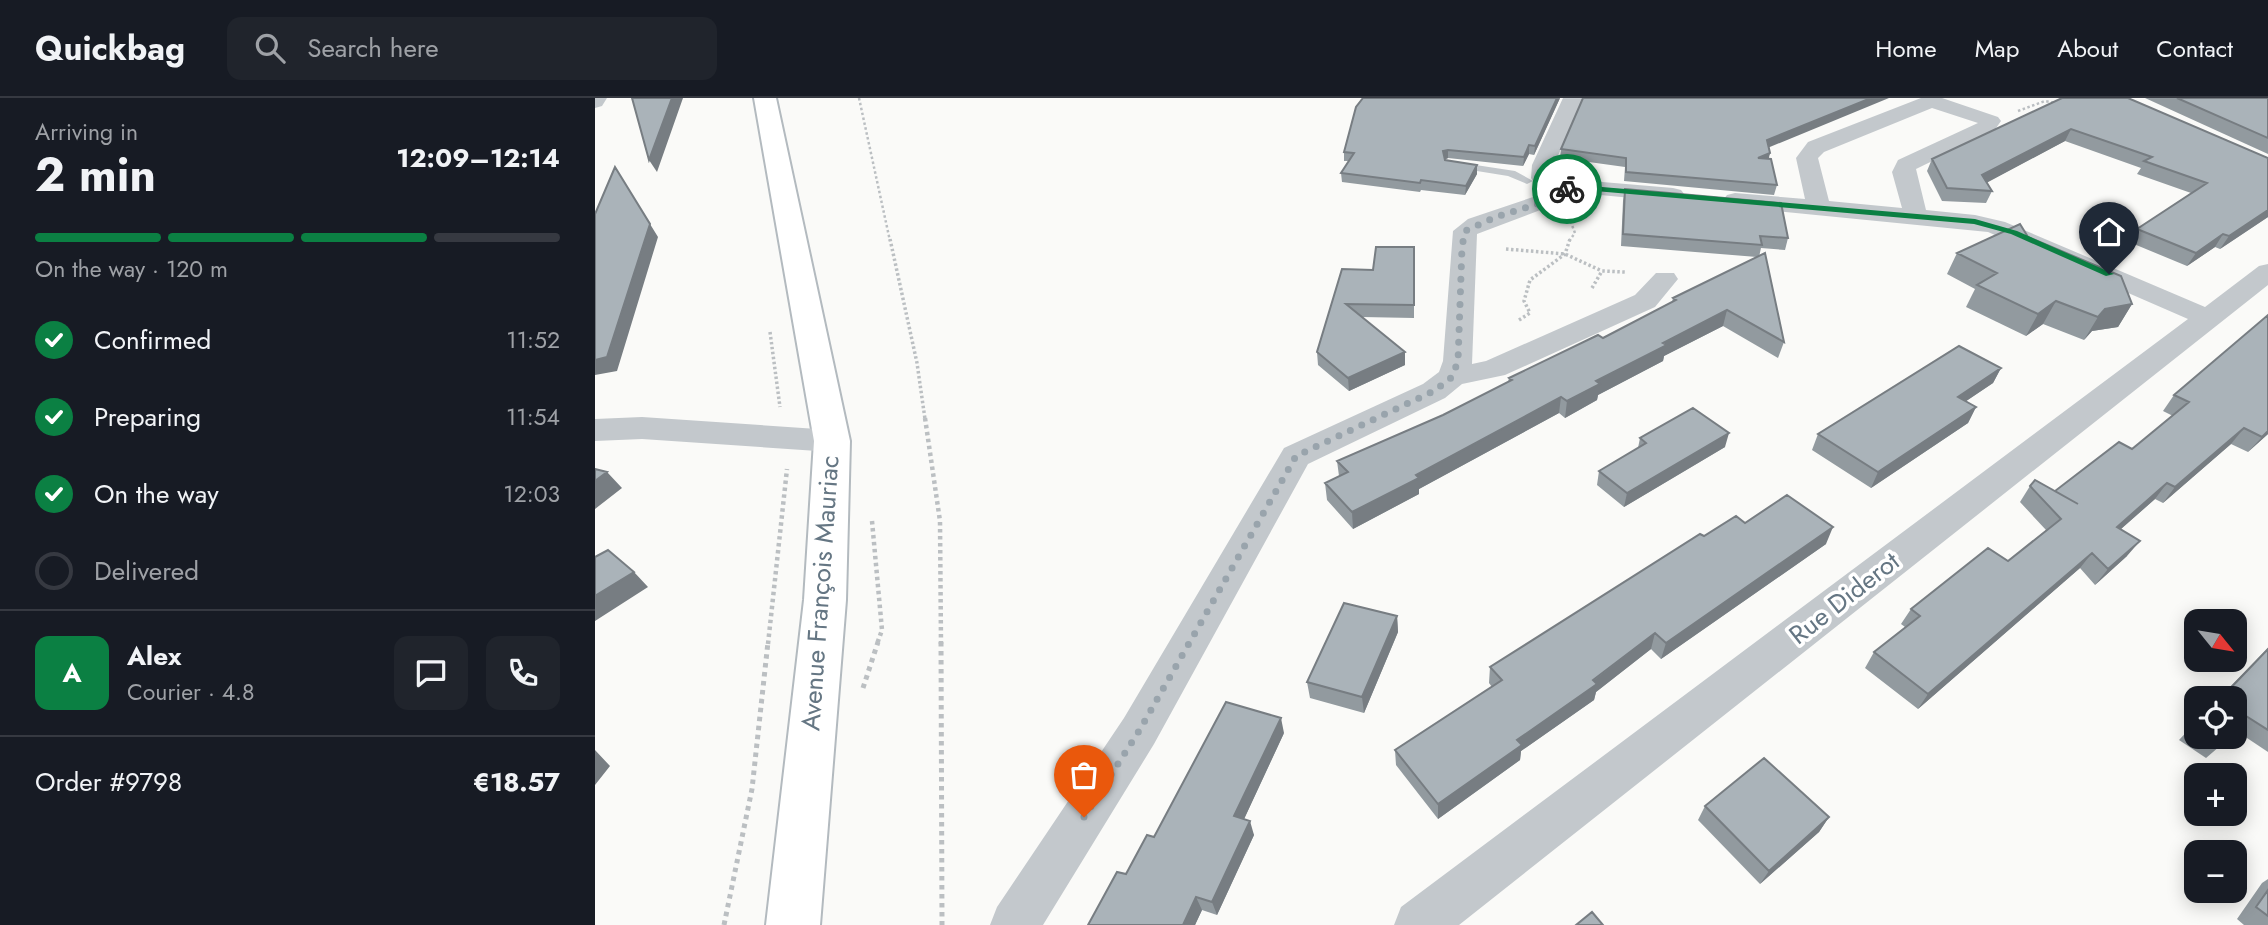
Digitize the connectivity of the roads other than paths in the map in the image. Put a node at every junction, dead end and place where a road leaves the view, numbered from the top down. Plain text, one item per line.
1 (765, 98) edge
2 (1544, 98) edge
3 (1572, 100) edge
4 (1449, 164) edge
5 (1544, 189) junction
6 (1819, 208) junction
7 (1916, 216) junction
8 (2268, 272) edge
9 (1665, 279) dead end
10 (2209, 318) junction
11 (1455, 363) junction
12 (595, 430) edge
13 (811, 440) junction
14 (793, 925) edge
15 (1015, 925) edge
16 (1419, 925) edge

1 - 13 street, Avenue François Mauriac
2 - 3 street
3 - 5 street
4 - 5 lane
5 - 6 street
5 - 11 street
6 - 7 street
6 - 7 street
7 - 10 street
8 - 10 street, Rue Diderot
9 - 11 street
10 - 16 street, Rue Diderot
11 - 15 street
12 - 13 street
13 - 14 street, Avenue François Mauriac

